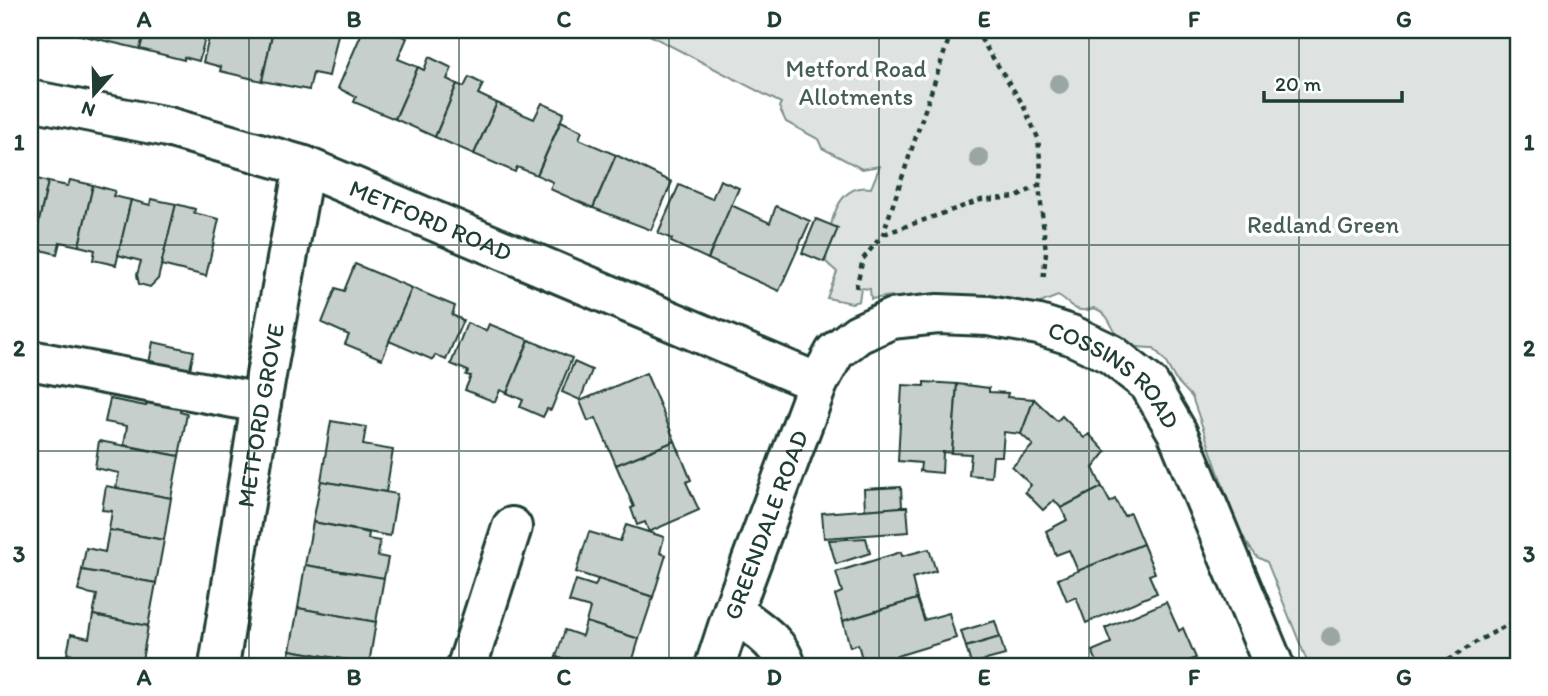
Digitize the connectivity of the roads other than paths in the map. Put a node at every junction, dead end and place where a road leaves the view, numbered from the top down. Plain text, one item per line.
1 (30, 100) edge
2 (304, 166) junction
3 (30, 360) edge
4 (818, 383) junction
5 (261, 403) junction
6 (512, 527) dead end
7 (733, 611) junction
8 (219, 666) edge
9 (467, 666) edge
10 (715, 666) edge
11 (786, 666) edge
12 (1274, 666) edge

1 - 2 street, METFORD ROAD
2 - 4 street, METFORD ROAD
2 - 5 street, METFORD GROVE
3 - 5 street
4 - 7 street, GREENDALE ROAD
4 - 12 street, COSSINS ROAD
5 - 8 street, METFORD GROVE
6 - 9 street
7 - 10 street, GREENDALE ROAD
7 - 11 street

